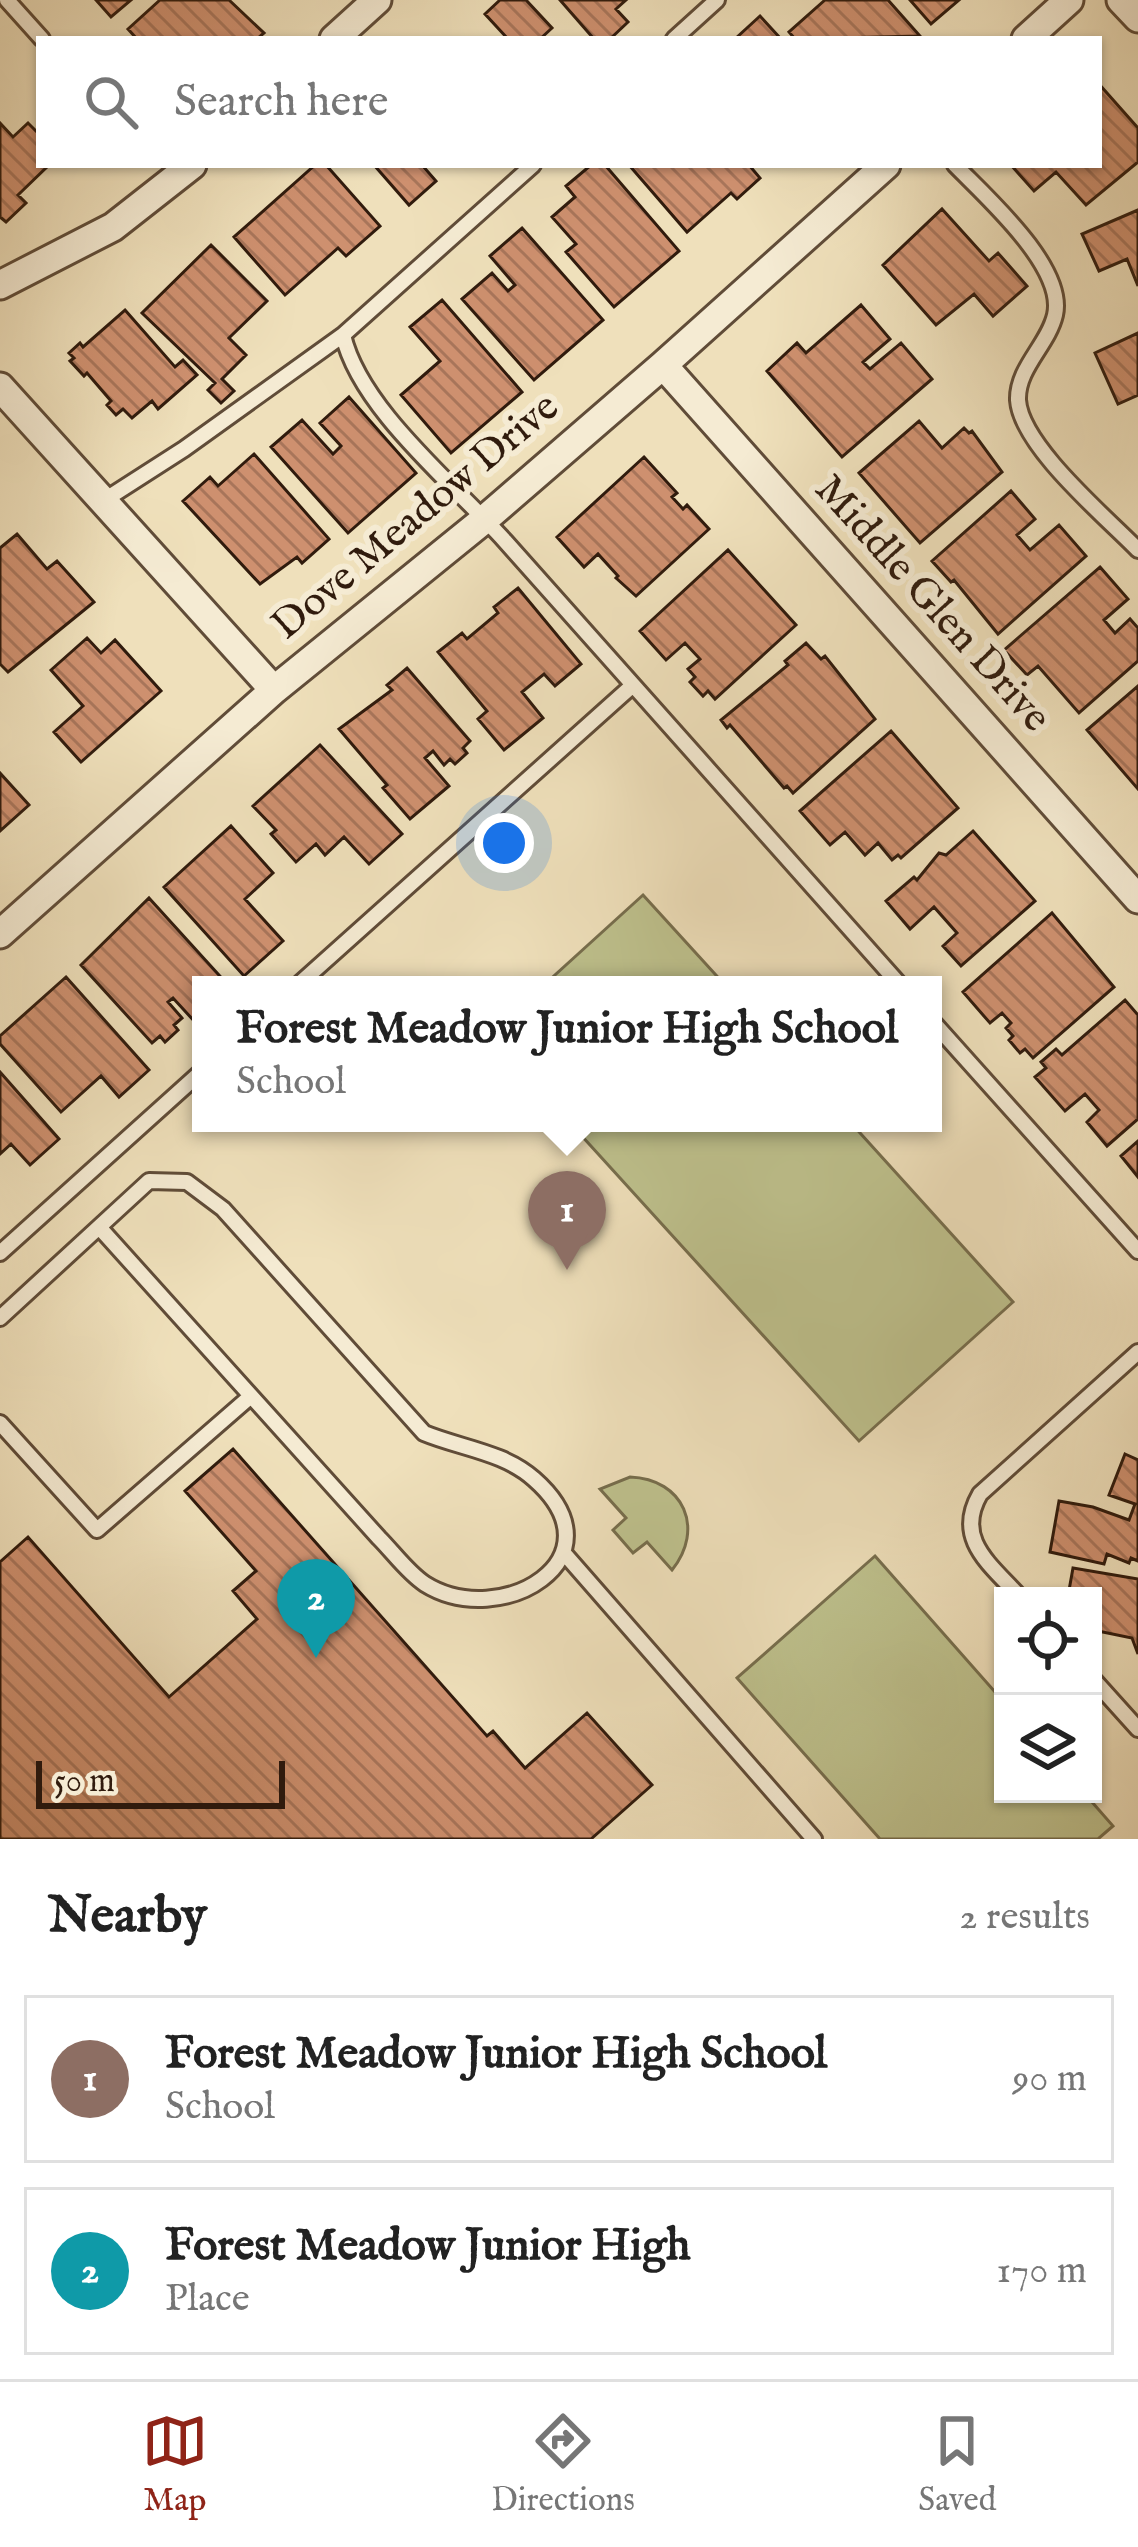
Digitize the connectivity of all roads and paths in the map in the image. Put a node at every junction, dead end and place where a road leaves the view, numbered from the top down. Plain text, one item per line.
1 (7, 0) edge
2 (717, 0) edge
3 (1069, 0) edge
4 (1121, 0) edge
5 (360, 5) edge
6 (1138, 19) edge
7 (39, 36) edge
8 (336, 36) edge
9 (677, 36) edge
10 (1029, 36) edge
11 (530, 168) edge
12 (883, 168) edge
13 (958, 168) edge
14 (173, 170) edge
15 (0, 285) edge
16 (343, 335) junction
17 (663, 365) junction
18 (0, 387) edge
19 (103, 501) junction
20 (484, 519) junction
21 (1138, 550) edge
22 (632, 685) junction
23 (274, 690) junction
24 (1138, 899) edge
25 (0, 934) edge
26 (308, 976) edge
27 (892, 976) edge
28 (942, 1032) edge
29 (192, 1080) edge
30 (99, 1227) junction
31 (1138, 1251) edge
32 (0, 1253) edge
33 (0, 1318) edge
34 (1138, 1352) edge
35 (250, 1396) junction
36 (0, 1424) edge
37 (563, 1552) junction
38 (1010, 1587) edge
39 (1102, 1689) edge
40 (1138, 1729) edge
41 (814, 1839) edge

1 - 7 lane
2 - 9 lane
3 - 10 street
4 - 6 street
5 - 8 street
11 - 16 lane
12 - 17 street, Dove Meadow Drive
13 - 21 lane
14 - 15 street
16 - 19 lane
16 - 20 lane
17 - 20 street, Dove Meadow Drive
17 - 24 street, Middle Glen Drive
18 - 19 street
19 - 23 street
20 - 22 lane
20 - 23 street, Dove Meadow Drive
22 - 26 lane
22 - 27 lane
23 - 25 street, Dove Meadow Drive
28 - 31 lane
29 - 32 lane
30 - 33 lane
30 - 35 lane
30 - 37 lane
34 - 38 lane
35 - 36 lane
35 - 37 lane
37 - 41 lane
39 - 40 lane

